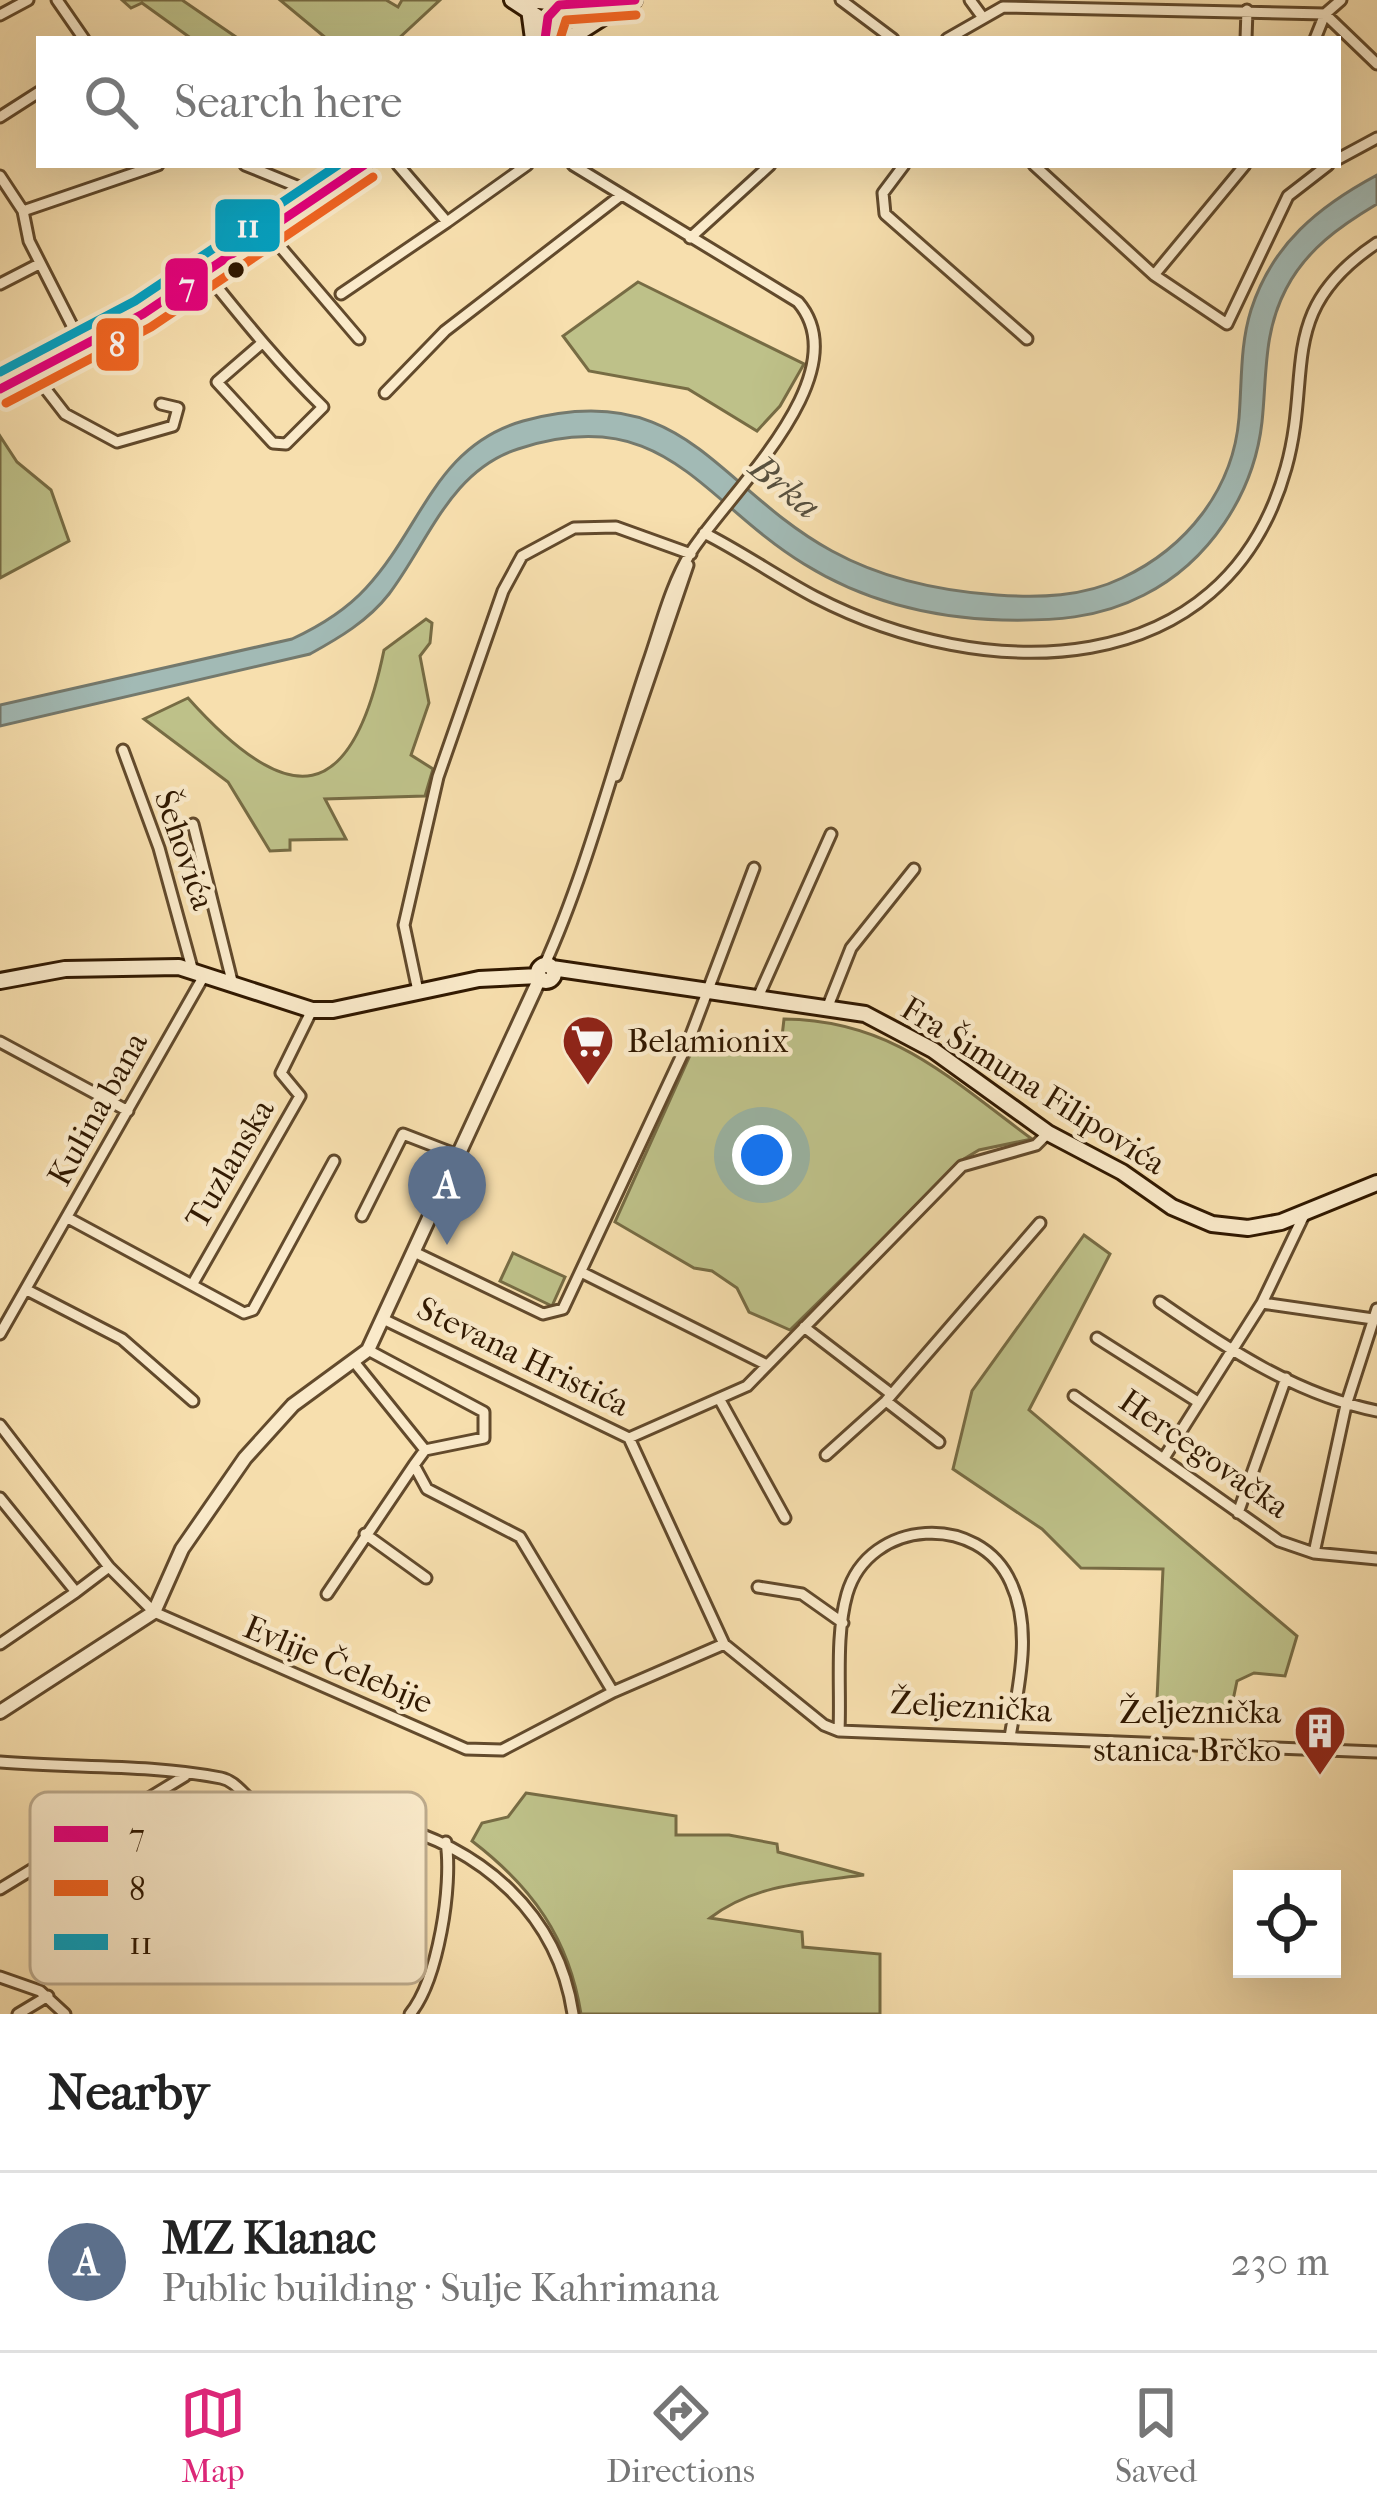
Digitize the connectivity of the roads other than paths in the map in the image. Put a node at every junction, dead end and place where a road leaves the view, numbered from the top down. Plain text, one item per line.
1 (28, 0) edge
2 (57, 0) edge
3 (512, 0) edge
4 (634, 0) edge
5 (841, 0) edge
6 (970, 0) edge
7 (1340, 0) edge
8 (1005, 3) edge
9 (529, 5) edge
10 (565, 6) junction
11 (1246, 10) junction
12 (1325, 14) junction
13 (0, 15) edge
14 (981, 15) junction
15 (561, 34) edge
16 (876, 34) edge
17 (82, 36) edge
18 (533, 36) edge
19 (950, 36) edge
20 (1246, 36) edge
21 (1316, 36) edge
22 (1377, 64) edge
23 (36, 94) edge
24 (0, 117) edge
25 (1377, 137) edge
26 (1341, 157) edge
27 (149, 168) edge
28 (252, 168) edge
29 (360, 168) edge
30 (401, 168) edge
31 (522, 168) edge
32 (578, 168) edge
33 (770, 168) edge
34 (902, 168) edge
35 (1037, 168) edge
36 (1243, 168) edge
37 (1324, 168) edge
38 (0, 176) edge
39 (4, 189) edge
40 (321, 196) junction
41 (620, 196) junction
42 (22, 211) junction
43 (447, 222) junction
44 (271, 236) junction
45 (690, 238) junction
46 (1376, 245) edge
47 (39, 264) junction
48 (1154, 275) junction
49 (209, 277) junction
50 (0, 284) edge
51 (341, 294) dead end
52 (359, 339) dead end
53 (1027, 340) dead end
54 (262, 344) junction
55 (86, 351) junction
56 (34, 374) junction
57 (0, 389) edge
58 (385, 393) dead end
59 (161, 404) dead end
60 (708, 528) junction
61 (691, 554) junction
62 (124, 750) dead end
63 (193, 824) dead end
64 (831, 834) dead end
65 (754, 868) dead end
66 (914, 869) dead end
67 (199, 970) junction
68 (544, 975) junction
69 (0, 981) edge
70 (232, 981) junction
71 (709, 989) junction
72 (418, 991) junction
73 (759, 995) junction
74 (828, 1006) junction
75 (312, 1010) junction
76 (0, 1042) edge
77 (128, 1111) junction
78 (1048, 1133) junction
79 (460, 1156) junction
80 (334, 1161) dead end
81 (1377, 1183) edge
82 (1305, 1213) junction
83 (362, 1216) dead end
84 (68, 1218) junction
85 (1040, 1223) dead end
86 (414, 1252) junction
87 (583, 1274) junction
88 (192, 1285) junction
89 (27, 1290) junction
90 (1160, 1303) dead end
91 (1262, 1303) junction
92 (1375, 1314) edge
93 (383, 1319) junction
94 (804, 1327) junction
95 (0, 1334) edge
96 (1097, 1338) dead end
97 (368, 1350) junction
98 (1233, 1353) junction
99 (355, 1364) junction
100 (767, 1366) junction
101 (1286, 1378) junction
102 (1073, 1396) dead end
103 (888, 1397) junction
104 (193, 1401) dead end
105 (721, 1402) junction
106 (1198, 1402) junction
107 (1346, 1405) junction
108 (1377, 1411) edge
109 (0, 1425) edge
110 (629, 1438) junction
111 (939, 1442) dead end
112 (425, 1450) junction
113 (826, 1455) dead end
114 (1164, 1458) junction
115 (414, 1465) junction
116 (0, 1498) edge
117 (13, 1513) junction
118 (1238, 1513) junction
119 (785, 1518) dead end
120 (0, 1524) edge
121 (365, 1534) junction
122 (1313, 1553) junction
123 (1377, 1559) edge
124 (109, 1567) junction
125 (426, 1578) dead end
126 (758, 1587) dead end
127 (76, 1592) junction
128 (327, 1594) dead end
129 (154, 1612) junction
130 (843, 1623) junction
131 (0, 1644) edge
132 (724, 1644) junction
133 (613, 1692) junction
134 (0, 1712) edge
135 (839, 1731) junction
136 (1010, 1737) junction
137 (1377, 1752) edge
138 (0, 1762) edge
139 (187, 1775) junction
140 (159, 1792) edge
141 (241, 1792) edge
142 (426, 1836) edge
143 (446, 1842) junction
144 (30, 1871) edge
145 (0, 1889) edge
146 (0, 1977) edge
147 (426, 1980) edge
148 (424, 1984) edge
149 (48, 1996) junction
150 (18, 2014) edge
151 (65, 2014) edge
152 (410, 2014) edge
153 (573, 2014) edge

1 - 13 street
2 - 17 street
3 - 9 main road
4 - 10 main road
4 - 15 main road
5 - 16 street
6 - 14 street
7 - 12 street
8 - 11 street
8 - 14 street
9 - 10 main road
9 - 15 main road
9 - 18 main road
10 - 15 main road
10 - 15 main road
11 - 12 street
11 - 20 street
12 - 21 street
12 - 22 street
14 - 19 street
23 - 24 street
25 - 26 street
27 - 42 street
28 - 40 street
29 - 40 main road
30 - 43 street
31 - 43 street
32 - 41 street
33 - 45 street
34 - 53 street
35 - 48 street
36 - 48 street
37 - 48 street
38 - 39 street
39 - 42 street
40 - 44 main road
41 - 45 street
41 - 58 street
42 - 47 street
43 - 51 street
44 - 49 main road
44 - 52 street
45 - 60 street
46 - 60 street
47 - 50 street
47 - 55 street
49 - 54 street
49 - 55 main road
54 - 54 street
55 - 56 main road
56 - 57 main road
56 - 59 street
60 - 61 street
61 - 68 street
61 - 72 street
62 - 67 street, Šehovića
63 - 70 street
64 - 73 street
65 - 71 street
66 - 74 street
67 - 69 main road
67 - 70 main road
67 - 77 street, Kulina bana
68 - 71 main road, Fra Šimuna Filipovića
68 - 72 main road, Fra Šimuna Filipovića
68 - 79 street
70 - 75 main road
71 - 73 main road, Fra Šimuna Filipovića
71 - 87 street
72 - 75 main road, Fra Šimuna Filipovića
73 - 74 main road, Fra Šimuna Filipovića
74 - 78 main road, Fra Šimuna Filipovića
75 - 88 street, Tuzlanska
76 - 77 street
77 - 84 street, Kulina bana
78 - 82 main road, Fra Šimuna Filipovića
78 - 94 street
79 - 83 street
79 - 86 street
80 - 88 street
81 - 82 main road, Fra Šimuna Filipovića
82 - 91 street
84 - 88 street
84 - 89 street, Kulina bana
85 - 103 street
86 - 87 street
86 - 93 street
87 - 100 street
89 - 95 street, Kulina bana
89 - 104 street
90 - 98 street
91 - 92 street
91 - 98 street
92 - 107 street
93 - 97 street
93 - 110 street, Stevana Hristića
94 - 100 street
94 - 103 street
96 - 106 street
97 - 99 street
97 - 112 street
98 - 101 street
98 - 106 street
99 - 112 street
99 - 129 street
100 - 105 street
101 - 107 street
101 - 118 street
102 - 114 street, Hercegovačka
103 - 111 street
103 - 113 street
105 - 110 street
105 - 119 street
106 - 114 street
107 - 108 street
107 - 122 street
109 - 124 street, Evlije Čelebije
110 - 132 street, Stevana Hristića
112 - 115 street
114 - 118 street, Hercegovačka
115 - 121 street
115 - 133 street
116 - 117 street
117 - 120 street
117 - 127 street
118 - 122 street, Hercegovačka
121 - 125 street
121 - 128 street
122 - 123 street, Hercegovačka
124 - 127 street
124 - 129 street, Evlije Čelebije
126 - 130 street
127 - 131 street
129 - 133 street, Evlije Čelebije
129 - 134 street
130 - 135 street
130 - 136 street
132 - 133 street, Evlije Čelebije
132 - 135 street
135 - 136 street, Željeznička
136 - 137 street, Željeznička
138 - 139 street
139 - 140 street
139 - 141 street
142 - 143 street
143 - 147 street
143 - 153 street
144 - 145 street
146 - 149 street
148 - 152 street
149 - 150 street
149 - 151 street

